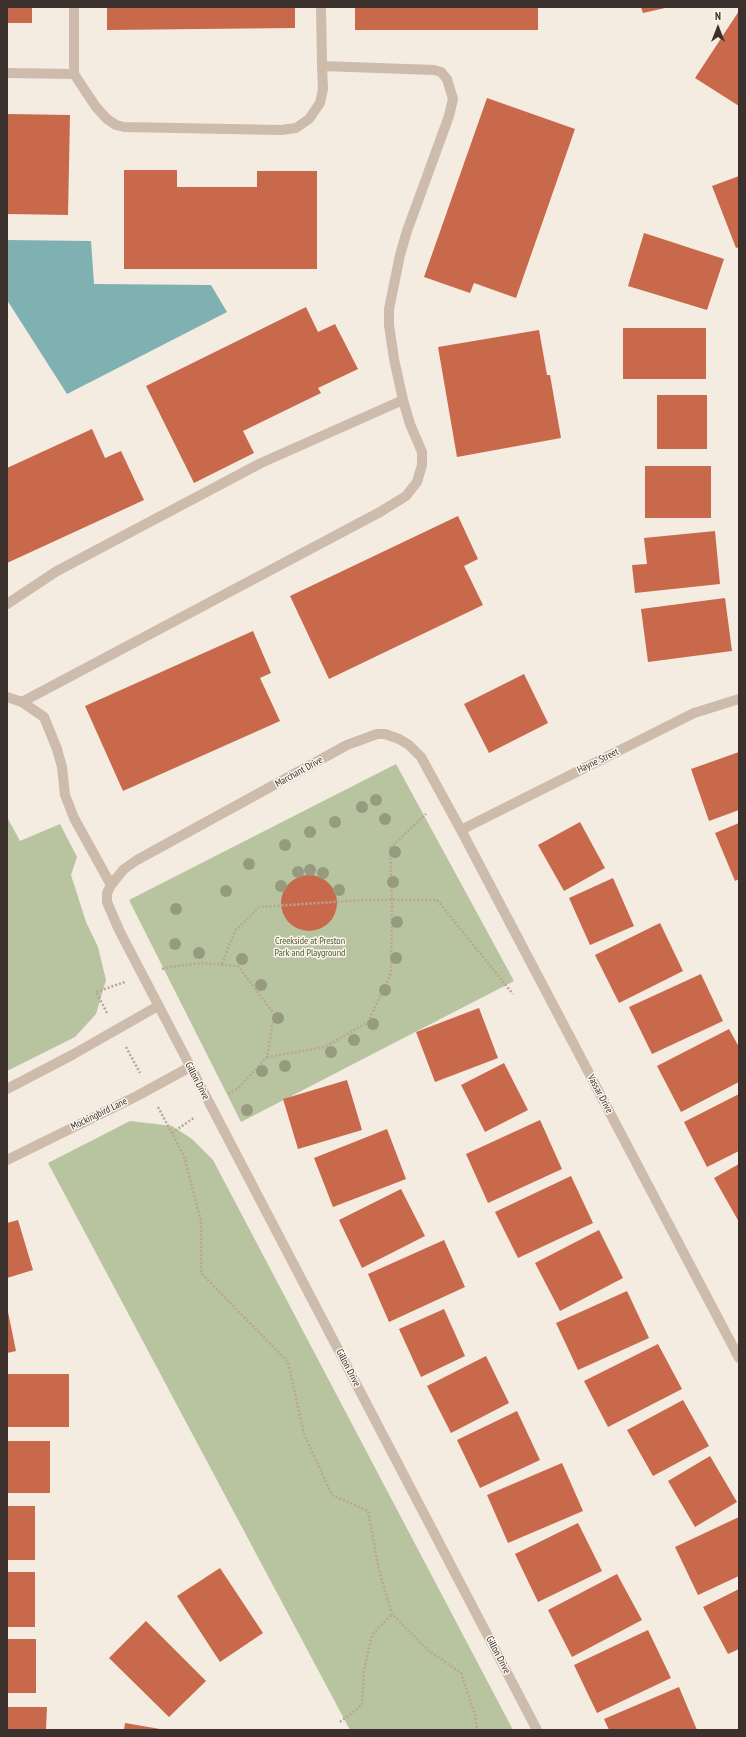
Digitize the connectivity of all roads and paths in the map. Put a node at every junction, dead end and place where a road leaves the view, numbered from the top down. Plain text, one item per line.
1 (74, 7) edge
2 (321, 7) edge
3 (322, 66) junction
4 (7, 73) edge
5 (74, 74) junction
6 (403, 400) junction
7 (7, 604) edge
8 (7, 697) edge
9 (739, 699) edge
10 (22, 702) junction
11 (426, 814) dead end
12 (461, 830) junction
13 (110, 885) junction
14 (392, 900) junction
15 (222, 964) junction
16 (142, 976) junction
17 (513, 994) dead end
18 (158, 1006) junction
19 (116, 1030) junction
20 (267, 1057) junction
21 (190, 1068) junction
22 (7, 1089) edge
23 (149, 1090) junction
24 (211, 1106) junction
25 (172, 1133) junction
26 (7, 1160) edge
27 (739, 1358) edge
28 (392, 1614) junction
29 (340, 1722) dead end
30 (478, 1730) edge
31 (537, 1730) edge

1 - 5 street
2 - 3 street
3 - 5 street
3 - 6 street
4 - 5 street
6 - 7 street
6 - 10 street
8 - 10 street
9 - 12 street, Hayne Street
10 - 13 street
11 - 14 path
12 - 13 street, Marchant Drive
12 - 27 street, Vassar Drive
13 - 16 street
14 - 15 path
14 - 17 path
14 - 20 path
15 - 16 path
15 - 20 path
16 - 18 street
16 - 19 path
18 - 19 street
18 - 21 street, Gillon Drive
19 - 22 street
19 - 23 path
20 - 24 path
21 - 23 street, Mockingbird Lane
21 - 24 street, Gillon Drive
23 - 25 path
23 - 26 street, Mockingbird Lane
24 - 25 path
24 - 31 street, Gillon Drive
25 - 28 path
28 - 29 path
28 - 30 path

